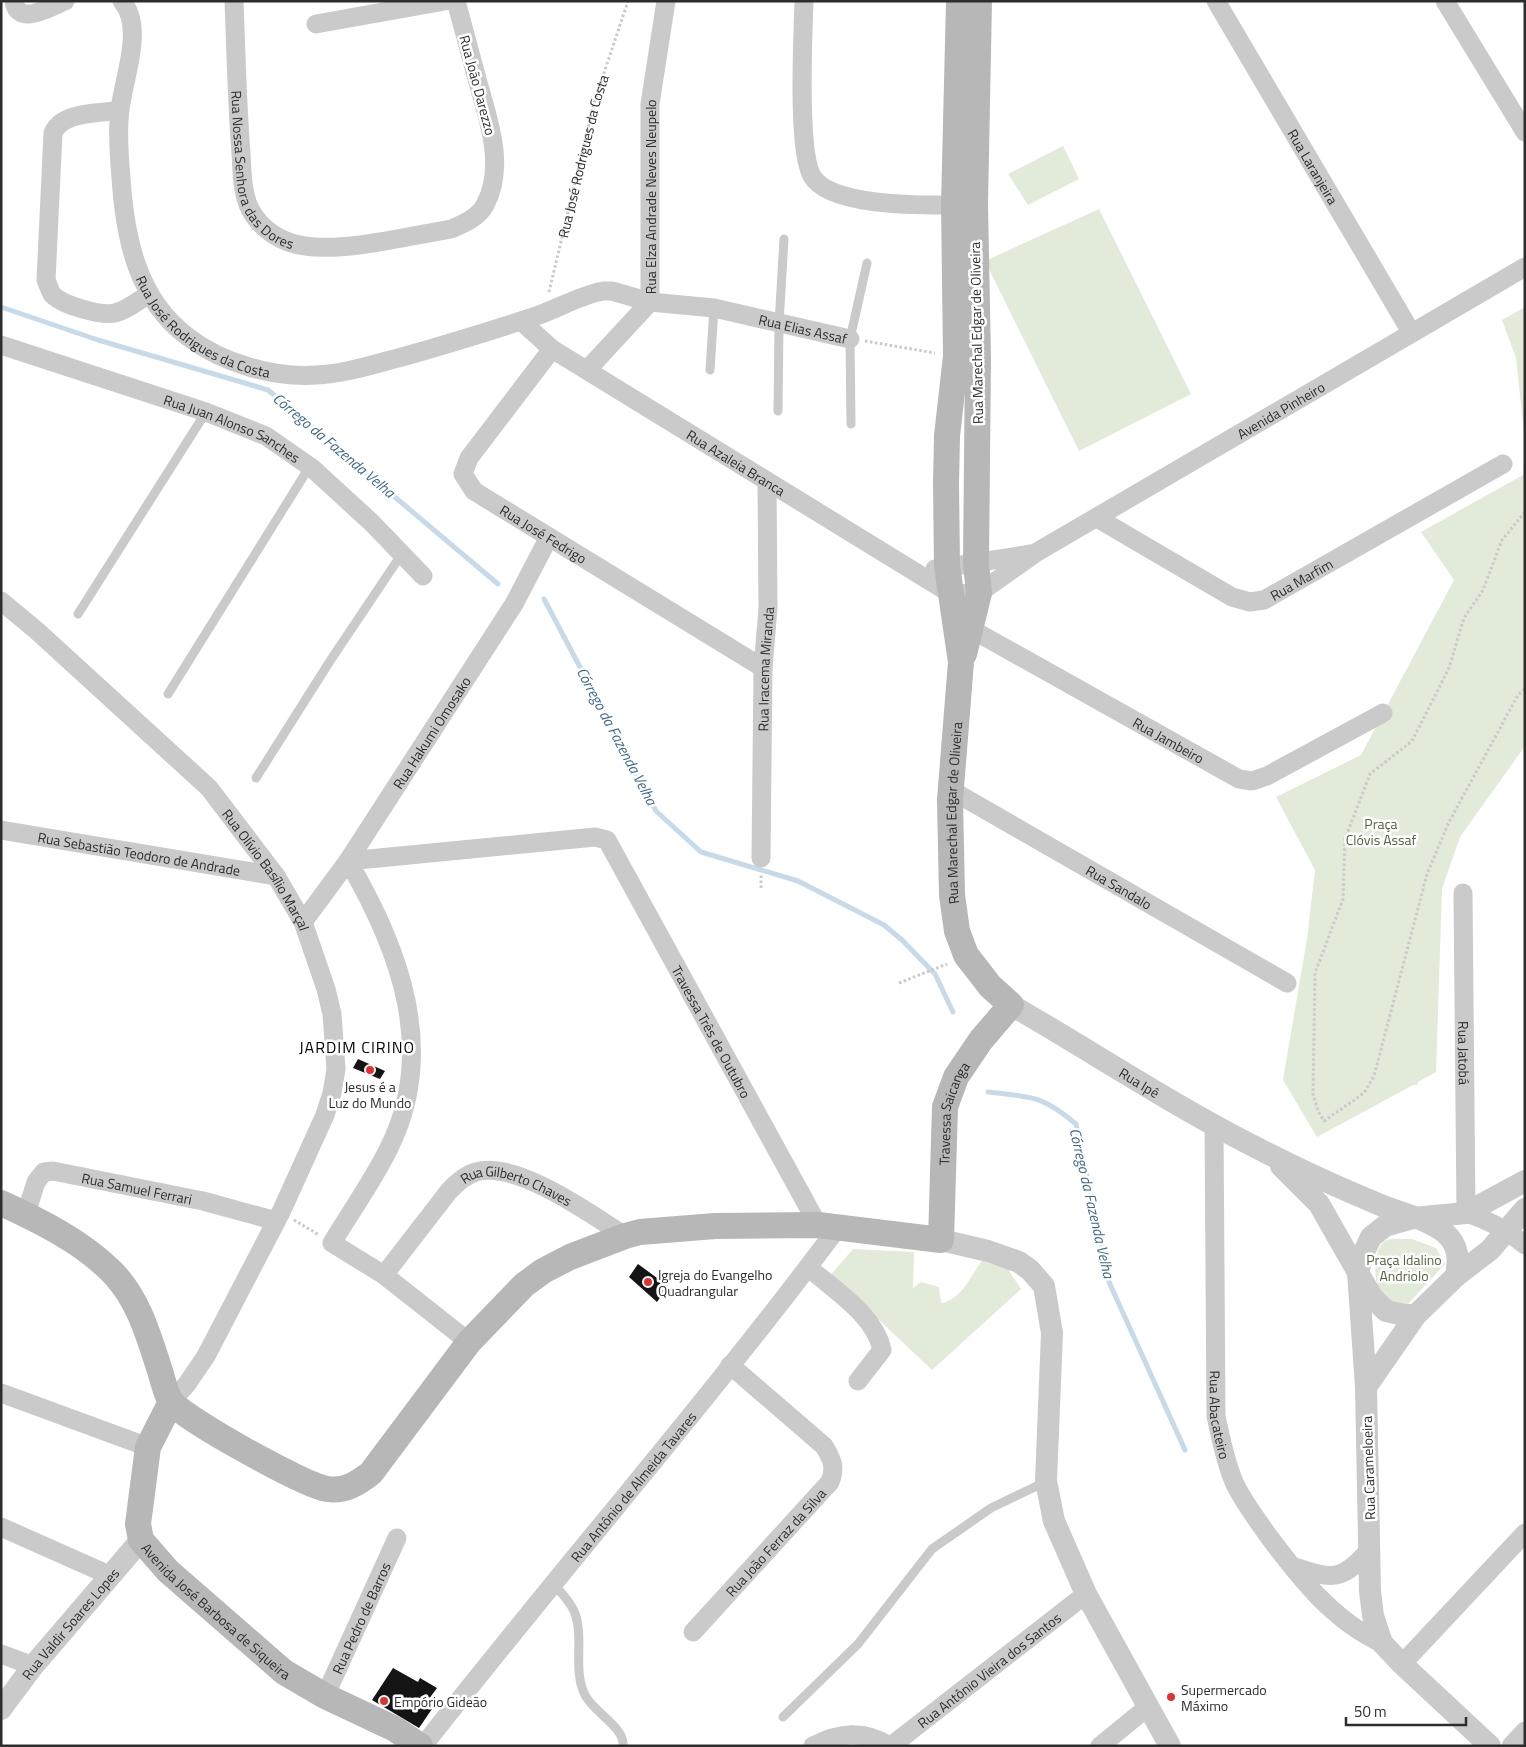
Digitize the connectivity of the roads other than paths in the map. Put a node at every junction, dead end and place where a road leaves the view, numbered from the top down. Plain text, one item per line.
1 (14, 1) edge
2 (65, 1) edge
3 (122, 1) edge
4 (234, 1) edge
5 (445, 1) edge
6 (456, 1) edge
7 (666, 1) edge
8 (804, 1) edge
9 (959, 1) edge
10 (979, 1) edge
11 (1216, 1) edge
12 (1445, 1) edge
13 (316, 24) dead end
14 (119, 110) junction
15 (1525, 132) edge
16 (955, 154) junction
17 (925, 205) junction
18 (954, 205) junction
19 (469, 222) joint
20 (784, 239) dead end
21 (867, 263) dead end
22 (1525, 267) edge
23 (149, 294) junction
24 (650, 302) junction
25 (714, 308) junction
26 (521, 321) junction
27 (779, 324) junction
28 (1411, 332) junction
29 (850, 339) junction
30 (1, 345) edge
31 (552, 349) junction
32 (587, 370) junction
33 (710, 370) dead end
34 (778, 411) dead end
35 (206, 412) junction
36 (851, 424) dead end
37 (1503, 464) dead end
38 (312, 468) junction
39 (767, 481) junction
40 (1097, 518) junction
41 (549, 538) junction
42 (1037, 552) junction
43 (401, 555) junction
44 (976, 564) junction
45 (947, 566) junction
46 (919, 574) junction
47 (423, 576) dead end
48 (979, 593) junction
49 (951, 594) junction
50 (1, 601) edge
51 (78, 614) dead end
52 (964, 628) junction
53 (763, 668) junction
54 (168, 694) dead end
55 (1383, 713) dead end
56 (256, 778) dead end
57 (950, 790) junction
58 (1, 830) edge
59 (761, 858) dead end
60 (348, 861) junction
61 (276, 876) junction
62 (1464, 893) dead end
63 (303, 922) junction
64 (1288, 983) dead end
65 (1012, 1004) junction
66 (1214, 1124) junction
67 (1270, 1155) junction
68 (1525, 1181) edge
69 (1, 1203) edge
70 (1525, 1209) edge
71 (1466, 1213) junction
72 (26, 1214) junction
73 (278, 1217) junction
74 (1413, 1218) junction
75 (828, 1225) junction
76 (624, 1236) junction
77 (1516, 1238) edge
78 (941, 1240) junction
79 (1525, 1249) edge
80 (1490, 1250) junction
81 (808, 1267) junction
82 (1358, 1272) junction
83 (384, 1275) junction
84 (1456, 1276) junction
85 (1416, 1316) junction
86 (470, 1342) junction
87 (730, 1365) junction
88 (858, 1381) dead end
89 (1366, 1387) junction
90 (1, 1393) edge
91 (171, 1402) junction
92 (148, 1447) junction
93 (1046, 1481) junction
94 (1, 1527) edge
95 (1525, 1533) edge
96 (397, 1538) dead end
97 (141, 1540) junction
98 (1370, 1549) junction
99 (1291, 1566) junction
100 (109, 1575) junction
101 (553, 1583) junction
102 (1086, 1594) junction
103 (693, 1632) dead end
104 (1382, 1643) junction
105 (1, 1654) edge
106 (1402, 1664) junction
107 (33, 1666) junction
108 (325, 1696) junction
109 (1149, 1706) junction
110 (1, 1709) edge
111 (783, 1717) dead end
112 (1525, 1731) edge
113 (422, 1746) edge
114 (623, 1746) edge
115 (813, 1746) edge
116 (891, 1746) edge
117 (1100, 1746) edge
118 (1170, 1746) edge
119 (1490, 1746) edge
120 (1511, 1746) edge

1 - 2 street
3 - 14 street, Rua José Rodrigues da Costa
4 - 19 street, Rua Nossa Senhora das Dores
5 - 13 street
6 - 19 street, Rua João Darezzo
7 - 24 street, Rua Elza Andrade Neves Neupelo
8 - 17 street
9 - 16 main road, Rua Marechal Edgar de Oliveira
10 - 44 main road, Rua Marechal Edgar de Oliveira
11 - 28 street, Rua Laranjeira
12 - 15 street
14 - 23 street, Rua José Rodrigues da Costa
14 - 23 street
16 - 17 street
16 - 18 main road, Rua Marechal Edgar de Oliveira
17 - 18 street
18 - 45 main road, Rua Marechal Edgar de Oliveira
20 - 27 lane
21 - 29 lane
22 - 28 street, Avenida Pinheiro
23 - 26 street, Rua José Rodrigues da Costa
24 - 25 street, Rua Elias Assaf
24 - 26 street, Rua José Rodrigues da Costa
24 - 32 street, Rua Elza Andrade Neves Neupelo
25 - 27 street, Rua Elias Assaf
25 - 33 lane
26 - 31 street, Rua Azaleia Branca
27 - 29 street, Rua Elias Assaf
27 - 34 lane
28 - 40 street, Avenida Pinheiro
29 - 36 lane
30 - 35 street, Rua Juan Alonso Sanches
31 - 32 street, Rua Azaleia Branca
31 - 41 street, Rua José Fedrigo
32 - 39 street, Rua Azaleia Branca
35 - 38 street, Rua Juan Alonso Sanches
35 - 51 lane
37 - 40 street, Rua Marfim
38 - 43 street, Rua Juan Alonso Sanches
38 - 54 lane
39 - 46 street, Rua Azaleia Branca
39 - 53 street, Rua Iracema Miranda
40 - 42 street, Avenida Pinheiro
41 - 53 street, Rua José Fedrigo
41 - 60 street, Rua Hakumi Omosako
42 - 44 street, Avenida Pinheiro
42 - 48 street, Avenida Pinheiro
43 - 47 street, Rua Juan Alonso Sanches
43 - 56 lane
44 - 45 street, Avenida Pinheiro
44 - 48 main road, Rua Marechal Edgar de Oliveira
45 - 46 street
45 - 49 main road, Rua Marechal Edgar de Oliveira
46 - 49 street, Rua Azaleia Branca
48 - 49 street
48 - 52 main road, Rua Marechal Edgar de Oliveira
49 - 52 main road, Rua Marechal Edgar de Oliveira
50 - 61 street, Rua Olívio Basílio Marçal
52 - 55 street, Rua Jambeiro
52 - 57 main road, Rua Marechal Edgar de Oliveira
53 - 59 street, Rua Iracema Miranda
57 - 64 street, Rua Sandalo
57 - 65 main road, Rua Marechal Edgar de Oliveira
58 - 61 street, Rua Sebastião Teodoro de Andrade
60 - 63 street, Rua Hakumi Omosako
60 - 75 street, Travessa Três de Outubro
60 - 83 street
61 - 63 street, Rua Olívio Basílio Marçal
62 - 71 street, Rua Jatobá
63 - 73 street, Rua Olívio Basílio Marçal
65 - 66 street, Rua Ipê
65 - 78 main road, Travessa Saicanga
66 - 67 street, Rua Ipê
66 - 99 street, Rua Abacateiro
67 - 74 street, Rua Ipê
67 - 82 street, Rua Ipê
68 - 71 street
69 - 72 main road
70 - 77 street
71 - 74 street
71 - 77 street
72 - 73 street, Rua Samuel Ferrari
72 - 91 main road
73 - 91 street, Rua Olívio Basílio Marçal
74 - 82 street
74 - 84 street
75 - 76 main road
75 - 78 main road
75 - 81 street, Rua Antônio de Almeida Tavares
76 - 83 street, Rua Gilberto Chaves
76 - 86 main road
77 - 80 street
78 - 93 street
79 - 80 street
80 - 84 street
81 - 87 street, Rua Antônio de Almeida Tavares
81 - 88 street
82 - 85 street
82 - 89 street, Rua Carameloeira
83 - 86 street
84 - 85 street
85 - 89 street
86 - 91 main road
87 - 101 street, Rua Antônio de Almeida Tavares
87 - 103 street, Rua João Ferraz da Silva
89 - 98 street, Rua Carameloeira
90 - 92 street
91 - 92 main road, Avenida José Barbosa de Siqueira
92 - 97 main road, Avenida José Barbosa de Siqueira
93 - 102 street
93 - 111 lane
94 - 100 street
95 - 106 street
96 - 108 street, Rua Pedro de Barros
97 - 100 street, Rua Valdir Soares Lopes
97 - 108 main road, Avenida José Barbosa de Siqueira
98 - 99 street
98 - 104 street, Rua Carameloeira
99 - 104 street, Rua Abacateiro
100 - 107 street, Rua Valdir Soares Lopes
101 - 113 street, Rua Antônio de Almeida Tavares
101 - 114 lane
102 - 109 street
102 - 116 street, Rua Antônio Vieira dos Santos
104 - 106 street
105 - 107 street
106 - 119 street
107 - 110 street, Rua Valdir Soares Lopes
108 - 113 main road, Avenida José Barbosa de Siqueira
109 - 117 street
109 - 118 street
112 - 120 street
115 - 116 street

